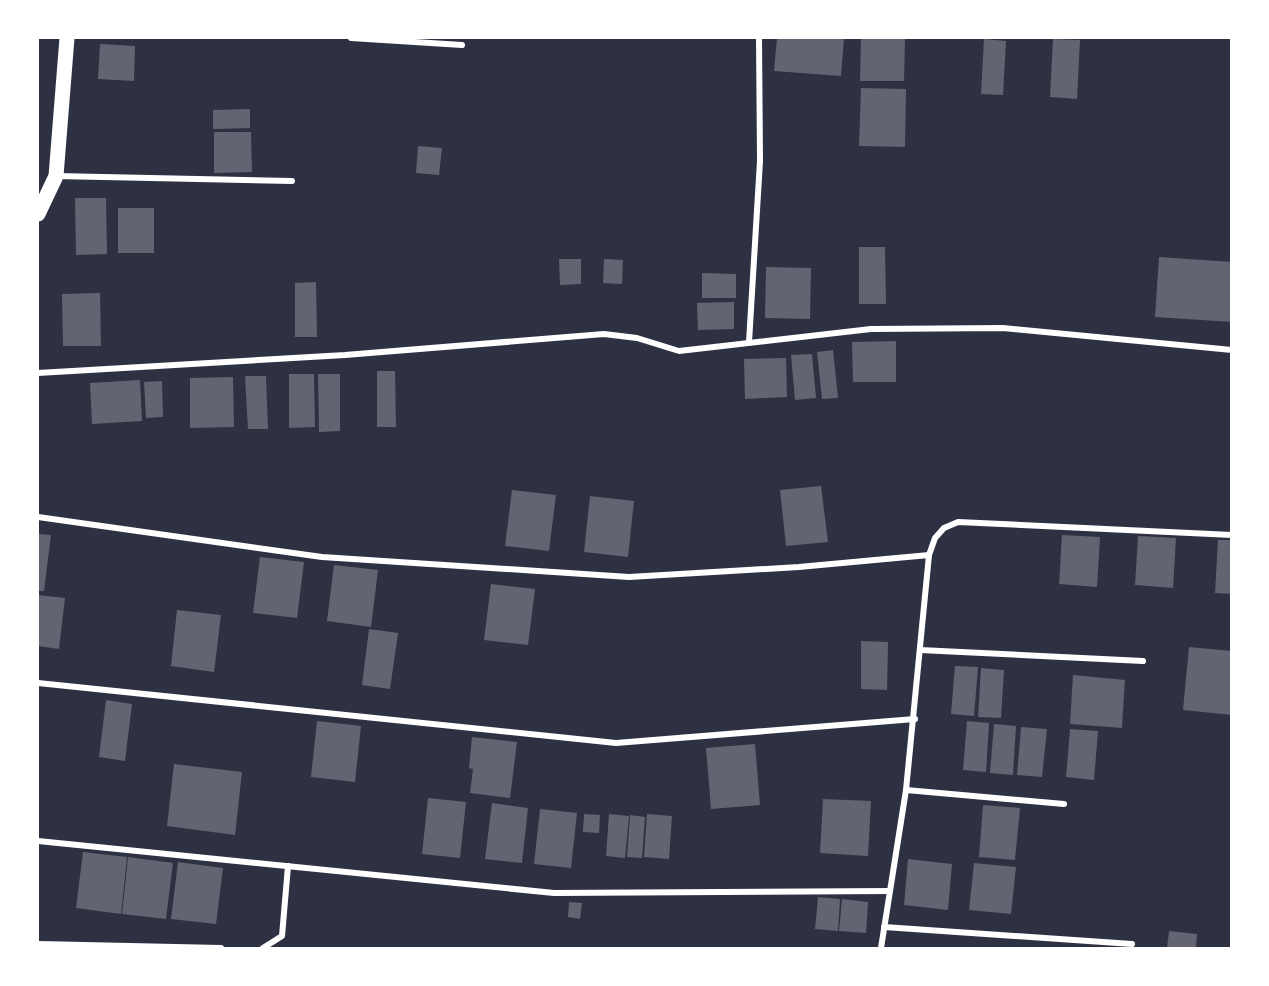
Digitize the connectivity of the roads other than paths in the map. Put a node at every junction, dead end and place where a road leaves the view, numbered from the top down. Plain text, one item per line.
1 (67, 38) edge
2 (351, 38) edge
3 (759, 38) edge
4 (462, 45) dead end
5 (56, 176) junction
6 (292, 182) dead end
7 (38, 212) edge
8 (749, 342) junction
9 (1232, 350) edge
10 (38, 373) edge
11 (38, 517) edge
12 (1232, 534) edge
13 (929, 555) junction
14 (920, 650) junction
15 (1143, 661) dead end
16 (38, 682) edge
17 (915, 719) junction
18 (906, 790) junction
19 (1064, 804) dead end
20 (38, 841) edge
21 (288, 866) junction
22 (889, 891) junction
23 (884, 927) junction
24 (38, 944) edge
25 (1132, 944) dead end
26 (221, 948) edge
27 (263, 948) edge
28 (881, 948) edge

1 - 5 main road
2 - 4 street
3 - 8 street
5 - 6 street
5 - 7 main road
8 - 9 street
8 - 10 street
11 - 13 street
12 - 13 street
13 - 14 street
14 - 15 street
14 - 17 street
16 - 17 street
17 - 18 street
18 - 19 street
18 - 22 street
20 - 21 street
21 - 22 street
21 - 27 street
22 - 23 street
23 - 25 street
23 - 28 street
24 - 26 street

